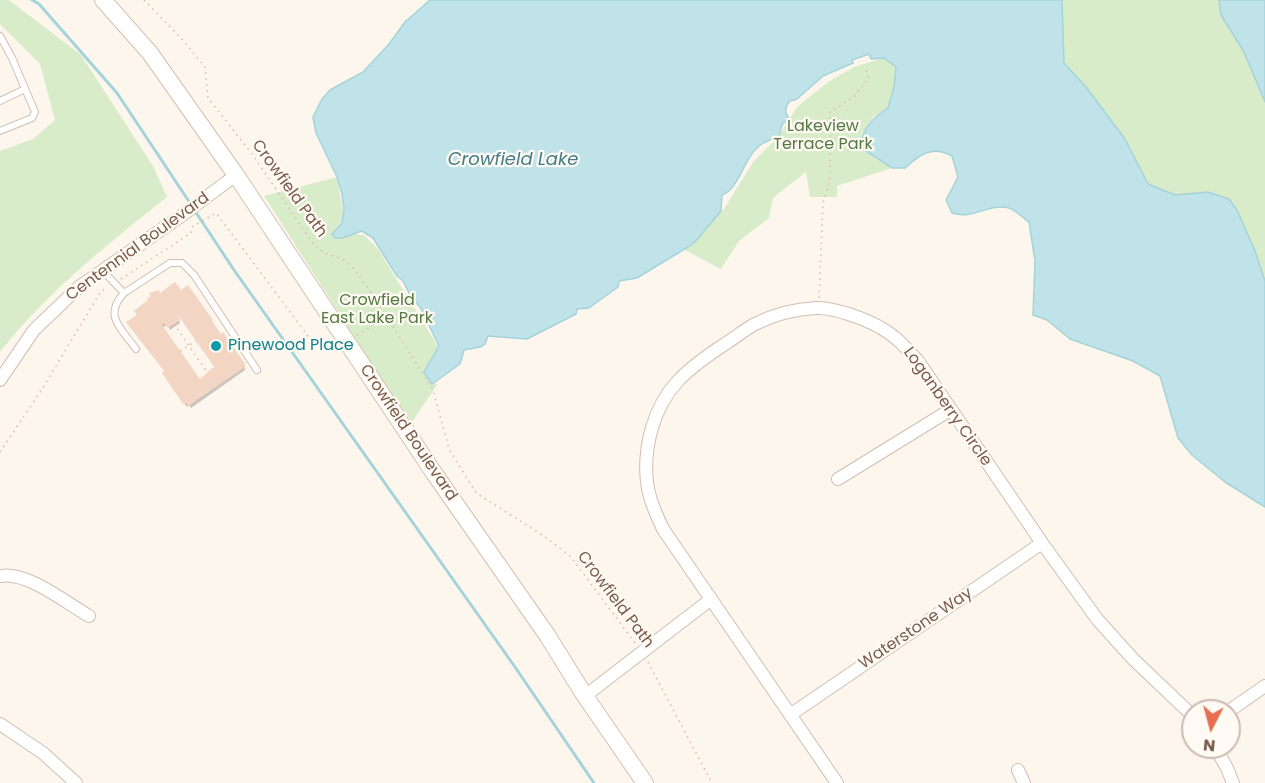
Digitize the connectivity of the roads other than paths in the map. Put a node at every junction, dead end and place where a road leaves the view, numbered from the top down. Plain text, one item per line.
1 (103, 0) edge
2 (0, 36) edge
3 (26, 89) junction
4 (0, 101) edge
5 (0, 131) edge
6 (236, 175) junction
7 (102, 271) junction
8 (124, 293) junction
9 (136, 349) dead end
10 (257, 370) dead end
11 (0, 380) edge
12 (950, 410) junction
13 (838, 479) dead end
14 (1042, 543) junction
15 (0, 576) edge
16 (711, 600) junction
17 (89, 615) dead end
18 (1265, 686) edge
19 (585, 696) junction
20 (1241, 703) edge
21 (1181, 705) edge
22 (790, 715) junction
23 (0, 724) edge
24 (1222, 759) edge
25 (1018, 770) dead end
26 (76, 783) edge
27 (645, 783) edge
28 (837, 783) edge
29 (1024, 783) edge
30 (1233, 783) edge

1 - 6 main road, Crowfield Boulevard
2 - 3 lane
3 - 4 lane
3 - 5 lane
6 - 7 street, Centennial Boulevard
6 - 19 main road, Crowfield Boulevard
7 - 8 lane
7 - 11 street, Centennial Boulevard
8 - 9 lane
8 - 10 lane
12 - 13 street
12 - 14 street, Loganberry Circle
12 - 16 street, Loganberry Circle
14 - 21 street, Loganberry Circle
14 - 22 street, Waterstone Way
15 - 17 street
16 - 19 street
16 - 22 street, Loganberry Circle
18 - 20 street
19 - 27 main road, Crowfield Boulevard
22 - 28 street, Loganberry Circle
23 - 26 street
24 - 30 street
25 - 29 street

